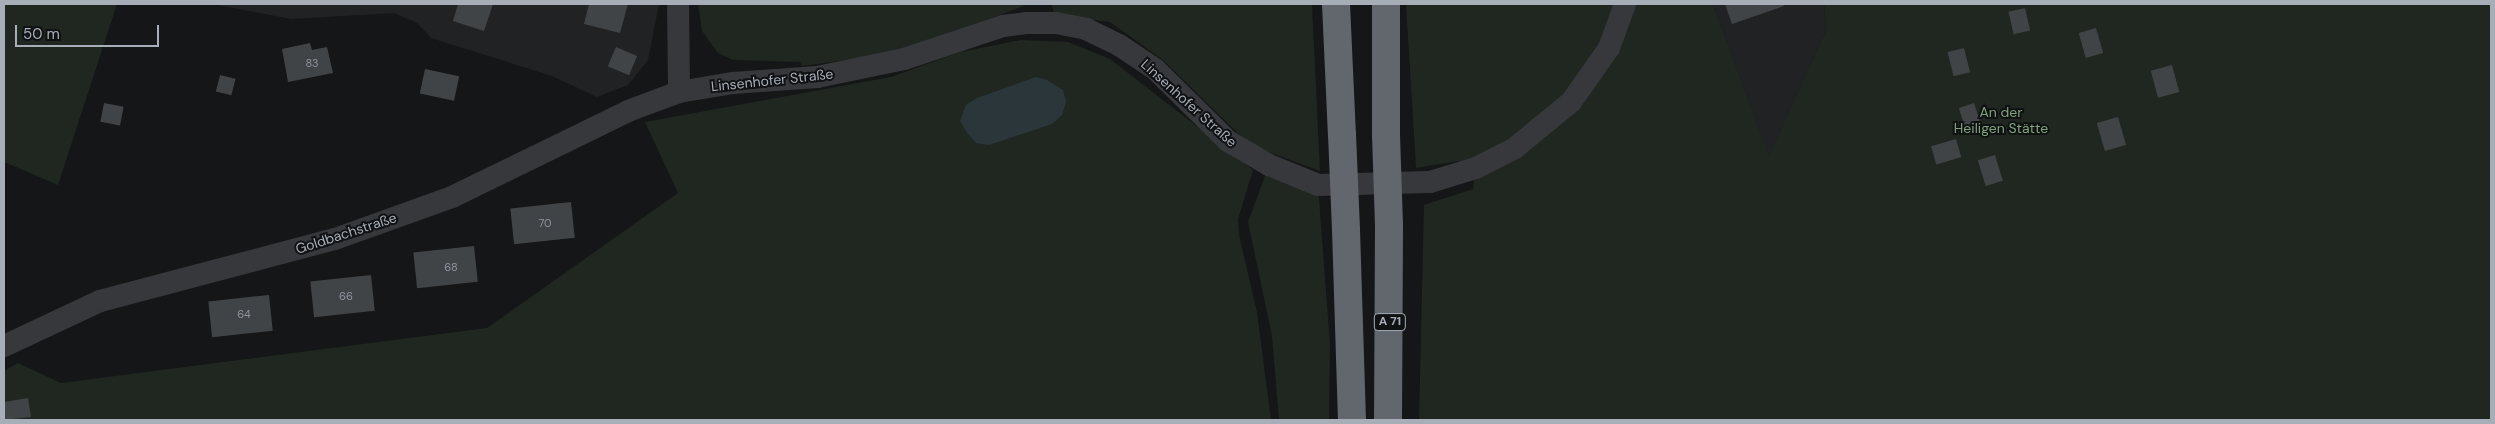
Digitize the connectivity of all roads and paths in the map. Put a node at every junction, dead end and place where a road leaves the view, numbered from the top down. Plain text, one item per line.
1 (678, 4) edge
2 (1336, 4) edge
3 (1386, 4) edge
4 (1625, 4) edge
5 (679, 92) junction
6 (9, 340) edge
7 (1352, 420) edge
8 (1388, 420) edge

1 - 5 street
2 - 7 highway, bridge
3 - 8 highway, A 71, bridge
4 - 5 street, Linsenhofer Straße
5 - 6 street, Goldbachstraße

